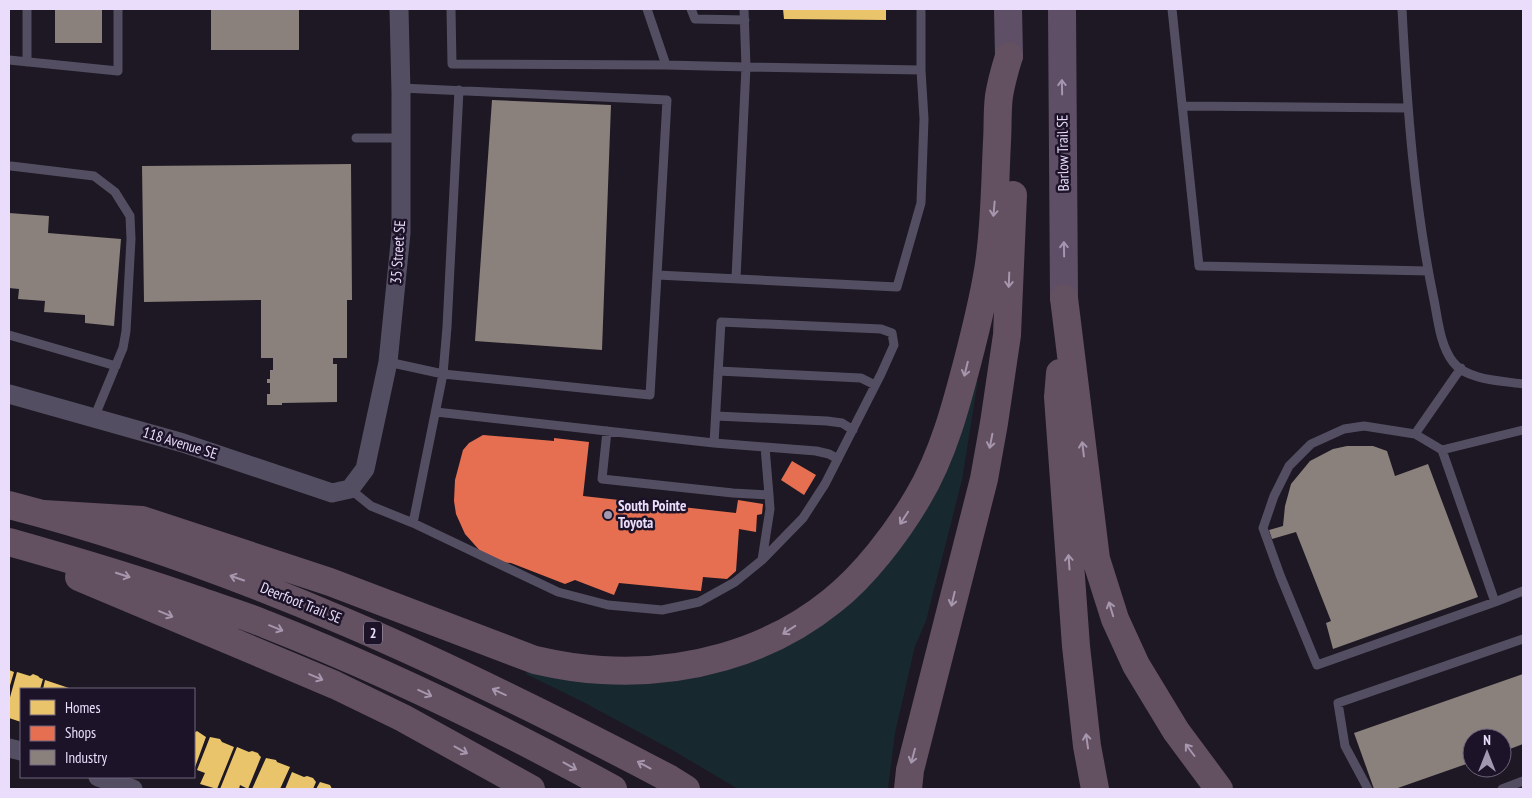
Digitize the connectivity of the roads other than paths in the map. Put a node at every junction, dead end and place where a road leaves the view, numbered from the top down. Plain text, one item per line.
1 (27, 9) edge
2 (118, 9) edge
3 (399, 9) edge
4 (451, 9) edge
5 (647, 9) edge
6 (691, 9) edge
7 (744, 9) edge
8 (921, 9) edge
9 (1008, 9) edge
10 (1062, 9) edge
11 (1172, 9) edge
12 (1402, 9) edge
13 (745, 20) junction
14 (1008, 56) junction
15 (9, 60) edge
16 (27, 62) junction
17 (666, 65) junction
18 (746, 67) junction
19 (921, 70) junction
20 (401, 88) junction
21 (459, 90) junction
22 (1182, 106) junction
23 (1407, 108) junction
24 (356, 138) dead end
25 (401, 138) junction
26 (11, 166) dead end
27 (1428, 271) junction
28 (658, 274) junction
29 (736, 278) junction
30 (1064, 298) junction
31 (9, 335) edge
32 (388, 362) junction
33 (116, 366) junction
34 (1460, 368) junction
35 (718, 371) junction
36 (442, 374) junction
37 (1523, 384) edge
38 (875, 385) junction
39 (9, 394) edge
40 (436, 412) junction
41 (716, 416) junction
42 (94, 418) junction
43 (853, 430) junction
44 (1523, 430) edge
45 (607, 431) junction
46 (1415, 434) junction
47 (714, 443) junction
48 (765, 447) junction
49 (1442, 450) junction
50 (838, 459) junction
51 (350, 488) junction
52 (769, 495) junction
53 (9, 505) edge
54 (44, 514) junction
55 (413, 523) junction
56 (9, 542) edge
57 (9, 548) edge
58 (762, 560) junction
59 (1523, 591) edge
60 (1495, 602) junction
61 (1523, 640) edge
62 (101, 778) edge
63 (1523, 781) edge
64 (133, 789) edge
65 (531, 789) edge
66 (613, 789) edge
67 (686, 789) edge
68 (908, 789) edge
69 (1095, 789) edge
70 (1219, 789) edge
71 (1368, 789) edge
72 (1502, 789) edge

1 - 16 lane
2 - 16 lane
3 - 20 street, 35 Street SE
4 - 17 lane
5 - 17 lane
6 - 13 lane
7 - 13 lane
8 - 19 lane
9 - 14 main road
30 -> 10 main road, Barlow Trail SE
11 - 22 lane
12 - 23 lane
13 - 18 lane
14 -> 54 highway
14 -> 68 highway
15 - 16 lane
17 - 18 lane
18 - 19 lane
18 - 29 lane
19 - 29 lane
20 - 21 lane
20 - 25 street, 35 Street SE
21 - 28 lane
21 - 36 lane
22 - 23 lane
22 - 27 lane
23 - 27 lane
24 - 25 lane
25 - 32 street, 35 Street SE
26 - 33 lane
27 - 34 lane
28 - 29 lane
28 - 36 lane
69 -> 30 highway
70 -> 30 highway
31 - 33 lane
32 - 36 lane
32 - 51 street, 35 Street SE
33 - 42 lane
34 - 37 lane
34 - 46 lane
35 - 38 lane
35 - 38 lane
35 - 41 lane
36 - 40 lane
38 - 43 lane
39 - 42 street, 118 Avenue SE
40 - 45 lane
40 - 55 lane
41 - 43 lane
41 - 47 lane
42 - 51 street, 118 Avenue SE
43 - 50 lane
44 - 49 lane
45 - 47 lane
45 - 52 lane
46 - 49 lane
46 - 60 lane
47 - 48 lane
48 - 50 lane
48 - 52 lane
49 - 60 lane
50 - 58 lane
51 - 55 lane
52 - 58 lane
53 - 54 highway, Deerfoot Trail SE / 2
67 -> 54 highway, Deerfoot Trail SE / 2
55 - 58 lane
56 -> 66 highway, 2
57 -> 65 highway
59 - 60 lane
61 - 71 lane
62 - 64 street
63 - 72 lane

